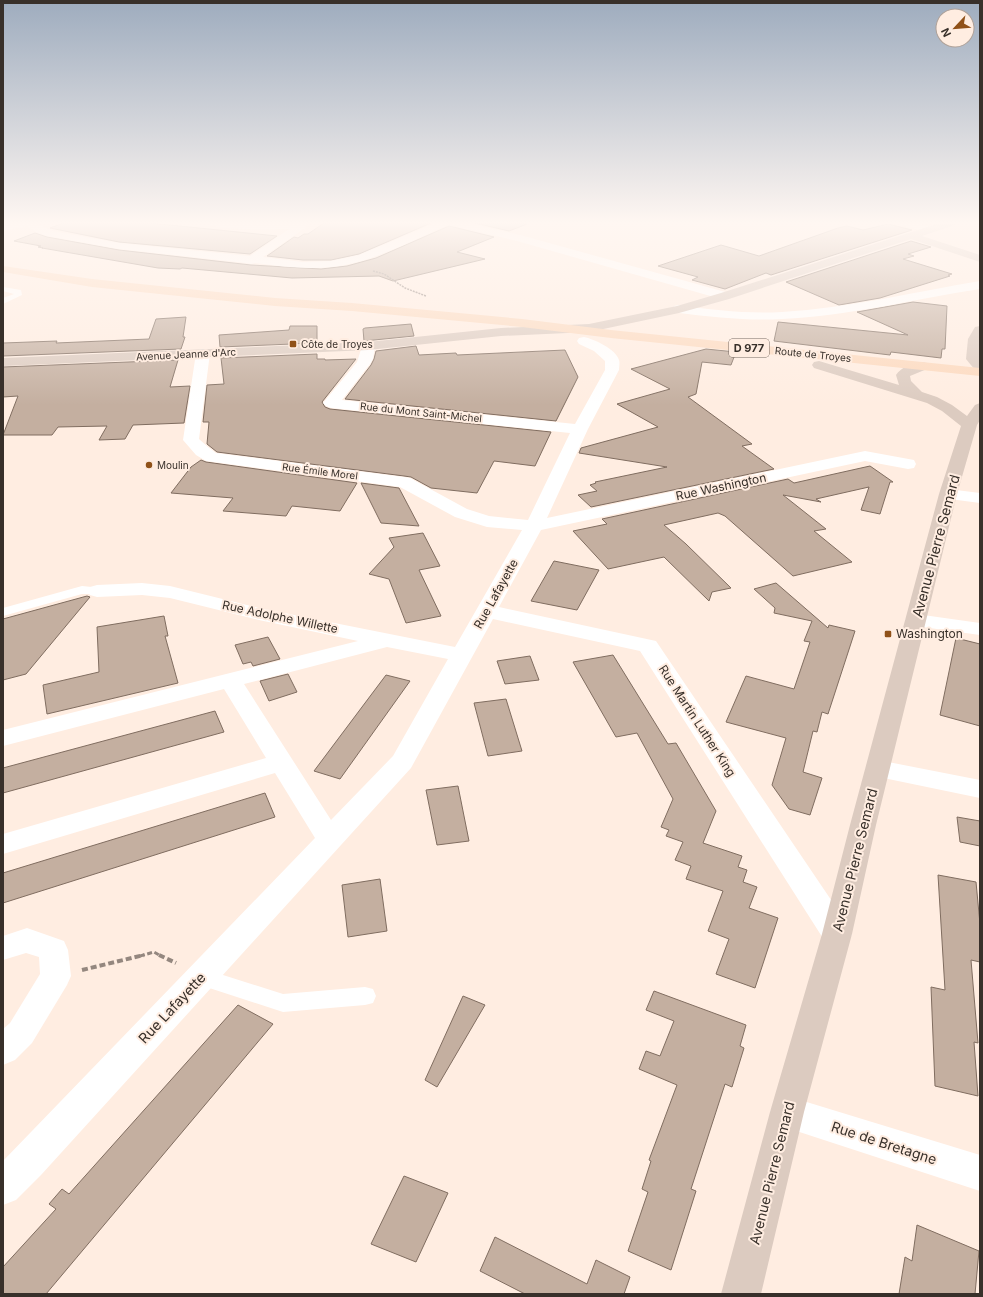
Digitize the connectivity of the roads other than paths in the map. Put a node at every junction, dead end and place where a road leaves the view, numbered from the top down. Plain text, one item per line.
1 (97, 284) edge
2 (681, 284) edge
3 (764, 284) edge
4 (980, 285) edge
5 (3, 289) edge
6 (725, 296) junction
7 (3, 301) edge
8 (276, 302) junction
9 (679, 309) junction
10 (434, 326) junction
11 (980, 330) edge
12 (579, 335) junction
13 (489, 338) junction
14 (430, 339) junction
15 (368, 346) junction
16 (202, 353) junction
17 (3, 362) edge
18 (819, 365) junction
19 (922, 366) junction
20 (978, 366) edge
21 (903, 375) junction
22 (980, 383) edge
23 (916, 394) junction
24 (932, 400) junction
25 (980, 402) edge
26 (980, 408) edge
27 (969, 426) junction
28 (580, 429) junction
29 (908, 464) dead end
30 (948, 494) junction
31 (980, 498) edge
32 (534, 526) junction
33 (97, 591) joint
34 (487, 611) junction
35 (3, 612) edge
36 (916, 620) junction
37 (980, 629) edge
38 (387, 640) junction
39 (462, 655) junction
40 (230, 680) junction
41 (3, 734) edge
42 (281, 762) junction
43 (878, 769) junction
44 (980, 789) edge
45 (330, 840) junction
46 (3, 844) edge
47 (837, 934) junction
48 (3, 948) edge
49 (201, 977) junction
50 (365, 996) dead end
51 (3, 1050) edge
52 (787, 1112) junction
53 (980, 1173) edge
54 (7, 1178) edge
55 (741, 1294) edge

1 - 8 main road, D 977
2 - 6 street
3 - 6 main road
4 - 9 street
5 - 7 lane
6 - 9 main road
8 - 10 main road, D 977
8 - 12 main road, D 977
9 - 12 main road
10 - 13 main road, D 977
10 - 14 main road
11 - 20 main road
12 - 13 main road, D 977
12 - 13 main road
12 - 18 main road, D 977
12 - 19 main road, Route de Troyes / D 977
12 - 28 street, Rue Lafayette
13 - 14 main road, Avenue Jeanne d'Arc
13 - 15 main road, Avenue Jeanne d'Arc
14 - 15 main road, Avenue Jeanne d'Arc
15 - 16 main road, Avenue Jeanne d'Arc
15 - 28 street, Rue du Mont Saint-Michel
16 - 17 main road, Avenue Jeanne d'Arc
16 - 32 street, Rue Émile Morel
18 - 21 main road, D 977
18 - 23 main road
19 - 20 main road, Route de Troyes / D 977
19 - 21 main road
21 - 22 main road, D 977
21 - 23 main road
23 - 24 main road
24 - 25 main road
24 - 27 main road
26 - 27 main road, Avenue Pierre Semard
27 - 30 main road, Avenue Pierre Semard
28 - 32 street, Rue Lafayette
29 - 32 street, Rue Washington
30 - 31 street
30 - 36 main road, Avenue Pierre Semard
32 - 34 street, Rue Lafayette
33 - 35 lane
33 - 38 street, Rue Adolphe Willette
34 - 39 street, Rue Lafayette
34 - 47 street, Rue Martin Luther King
36 - 37 street
36 - 43 main road, Avenue Pierre Semard
38 - 39 street, Rue Adolphe Willette
38 - 40 street
39 - 45 street, Rue Lafayette
40 - 41 street
40 - 42 street
42 - 45 street
42 - 46 street
43 - 44 street
43 - 47 main road, Avenue Pierre Semard
45 - 49 street, Rue Lafayette
47 - 52 main road, Avenue Pierre Semard
48 - 51 street
49 - 50 lane
49 - 54 street, Rue Lafayette
52 - 53 street, Rue de Bretagne
52 - 55 main road, Avenue Pierre Semard

